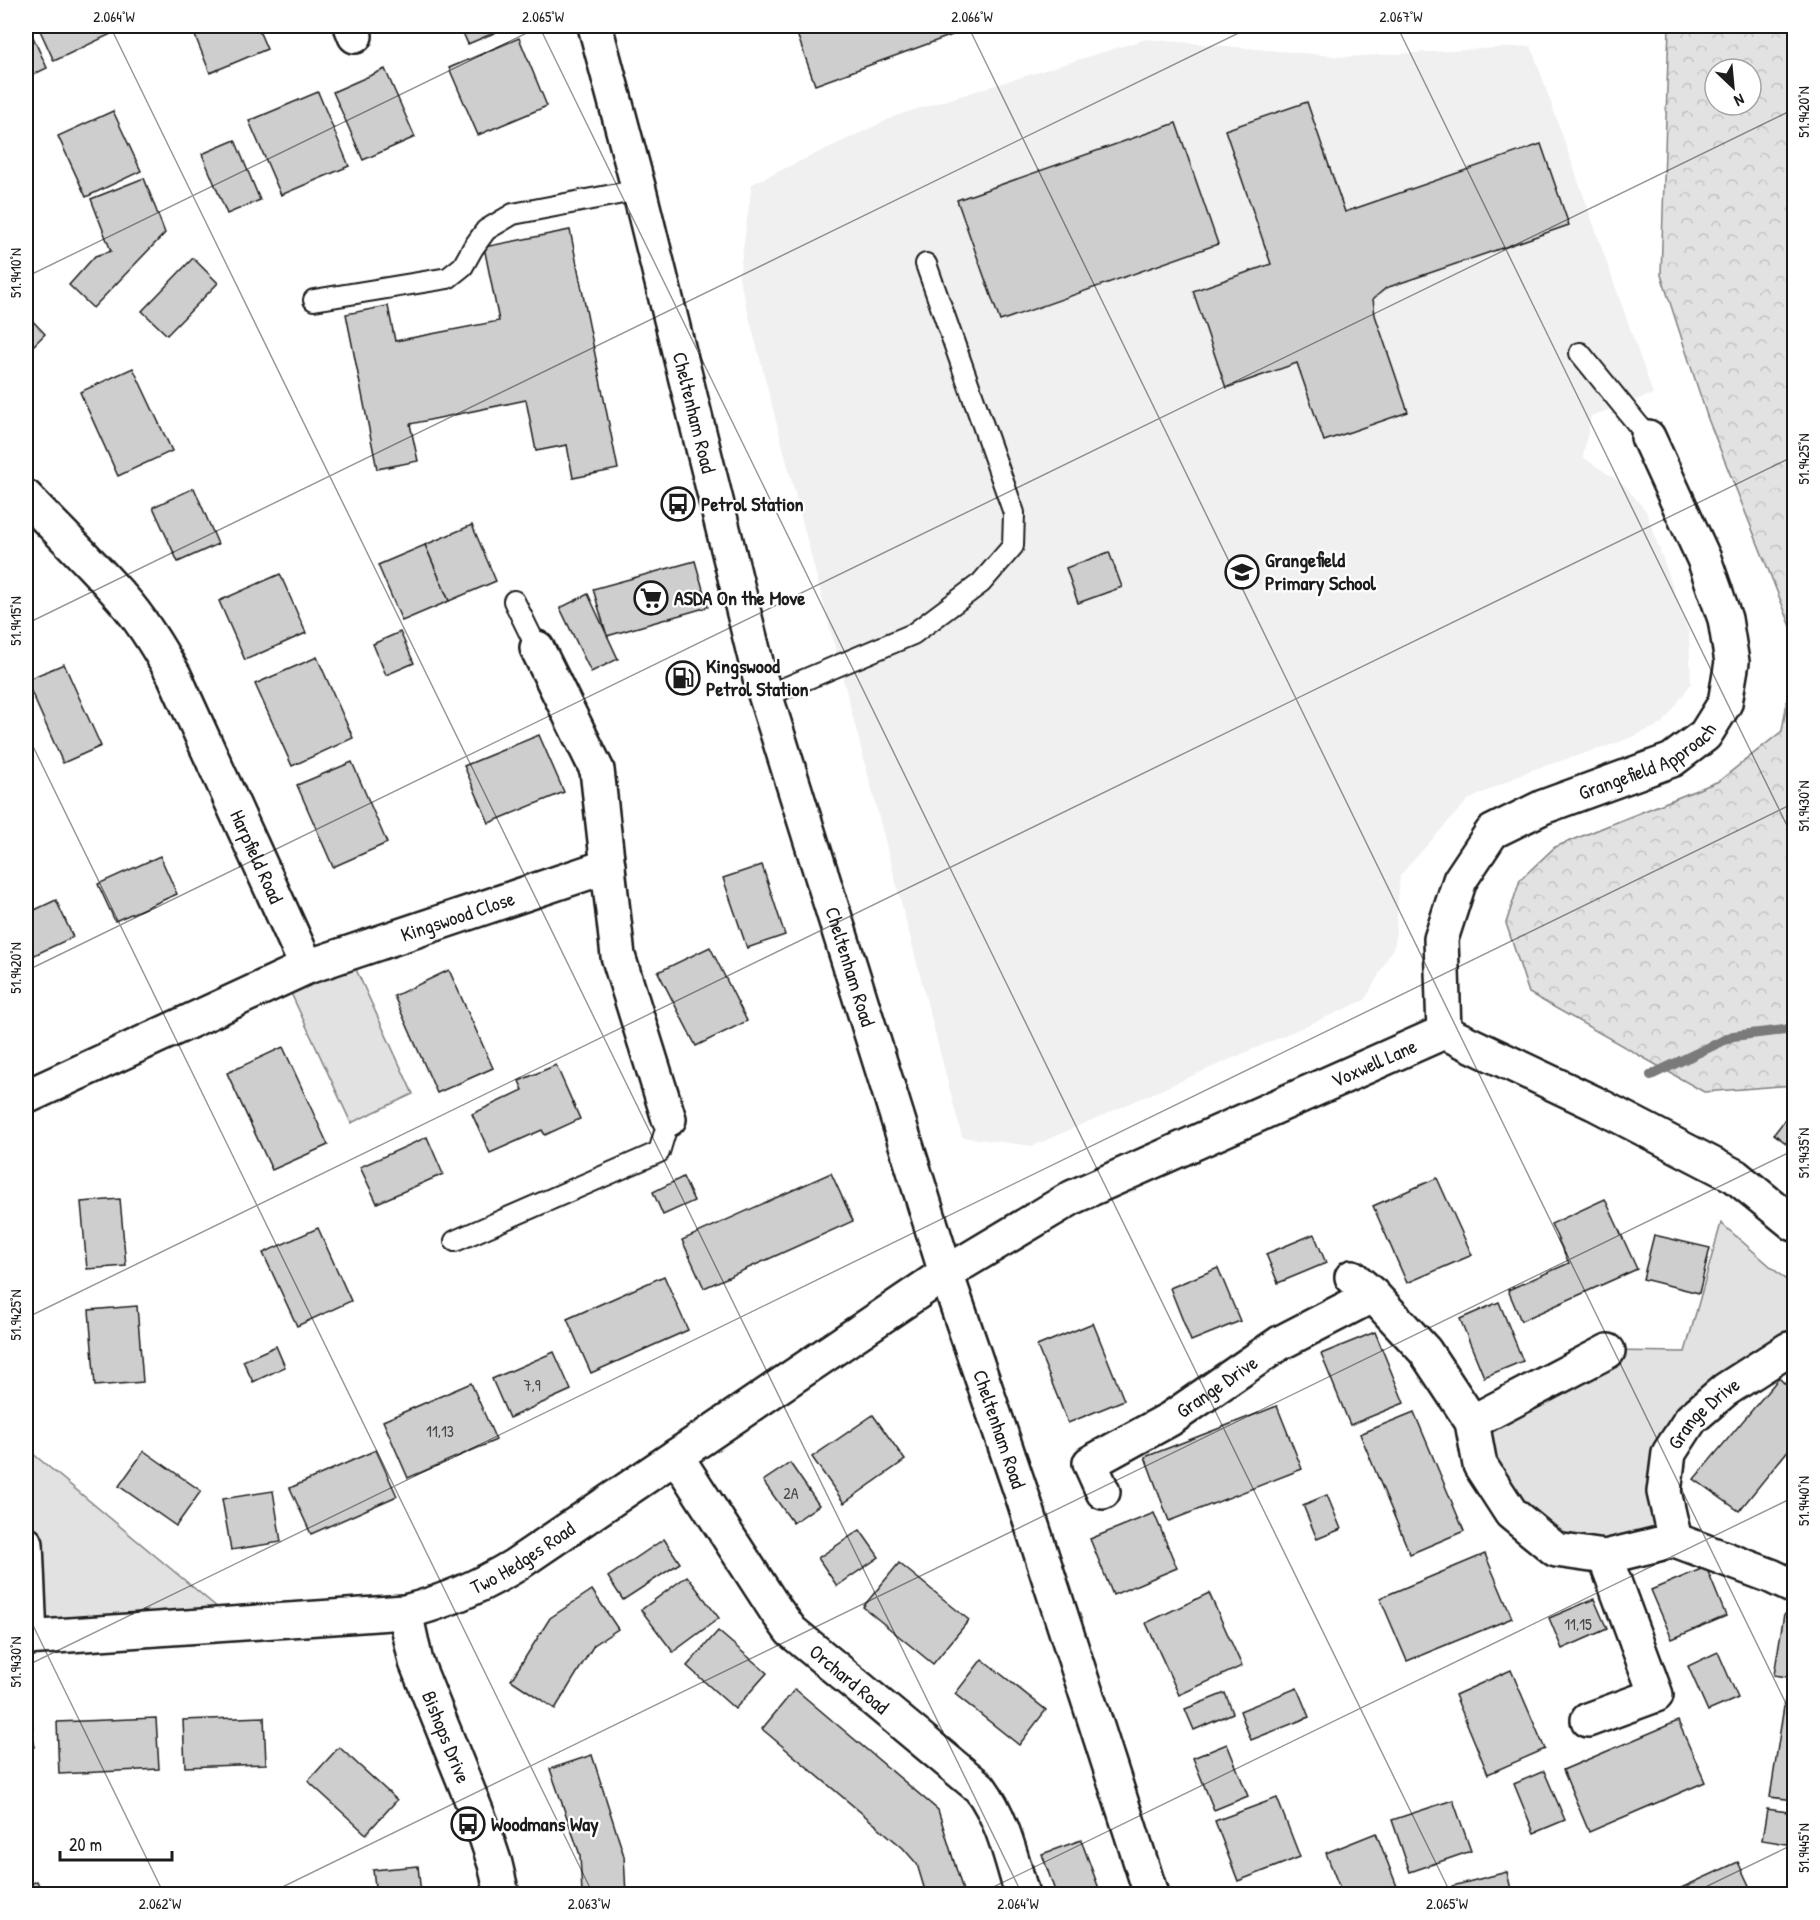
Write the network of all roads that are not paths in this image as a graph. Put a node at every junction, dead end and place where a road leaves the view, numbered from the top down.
1 (595, 26) edge
2 (639, 190) junction
3 (926, 264) dead end
4 (314, 300) dead end
5 (1580, 352) dead end
6 (1648, 437) joint
7 (26, 497) edge
8 (514, 601) dead end
9 (537, 648) joint
10 (766, 696) junction
11 (608, 866) junction
12 (307, 967) junction
13 (1444, 1032) junction
14 (26, 1097) edge
15 (669, 1119) joint
16 (1794, 1224) edge
17 (454, 1241) dead end
18 (945, 1273) junction
19 (1788, 1348) dead end
20 (1608, 1351) dead end
21 (1472, 1422) junction
22 (676, 1456) junction
23 (1103, 1492) dead end
24 (1675, 1540) junction
25 (26, 1545) edge
26 (1605, 1557) junction
27 (1794, 1587) edge
28 (405, 1612) junction
29 (28, 1638) edge
30 (1588, 1720) dead end
31 (501, 1894) edge
32 (1022, 1894) edge
33 (1151, 1894) edge

1 - 2 street, Cheltenham Road
2 - 4 lane
2 - 10 street, Cheltenham Road
3 - 10 lane
5 - 6 lane
6 - 13 street, Grangefield Approach
7 - 12 street, Harpfield Road
8 - 9 lane
9 - 11 street
10 - 18 street, Cheltenham Road
11 - 12 street, Kingswood Close
11 - 15 street
12 - 14 street
13 - 16 street
13 - 18 street, Voxwell Lane
15 - 17 lane
18 - 22 street, Two Hedges Road
18 - 33 street, Cheltenham Road
19 - 24 street, Grange Drive
20 - 21 street
21 - 23 street, Grange Drive
21 - 26 street, Grange Drive
22 - 28 street, Two Hedges Road
22 - 32 street, Orchard Road
24 - 26 street, Grange Drive
24 - 27 street
25 - 29 street
26 - 30 street
28 - 29 street, Two Hedges Road
28 - 31 street, Bishops Drive

